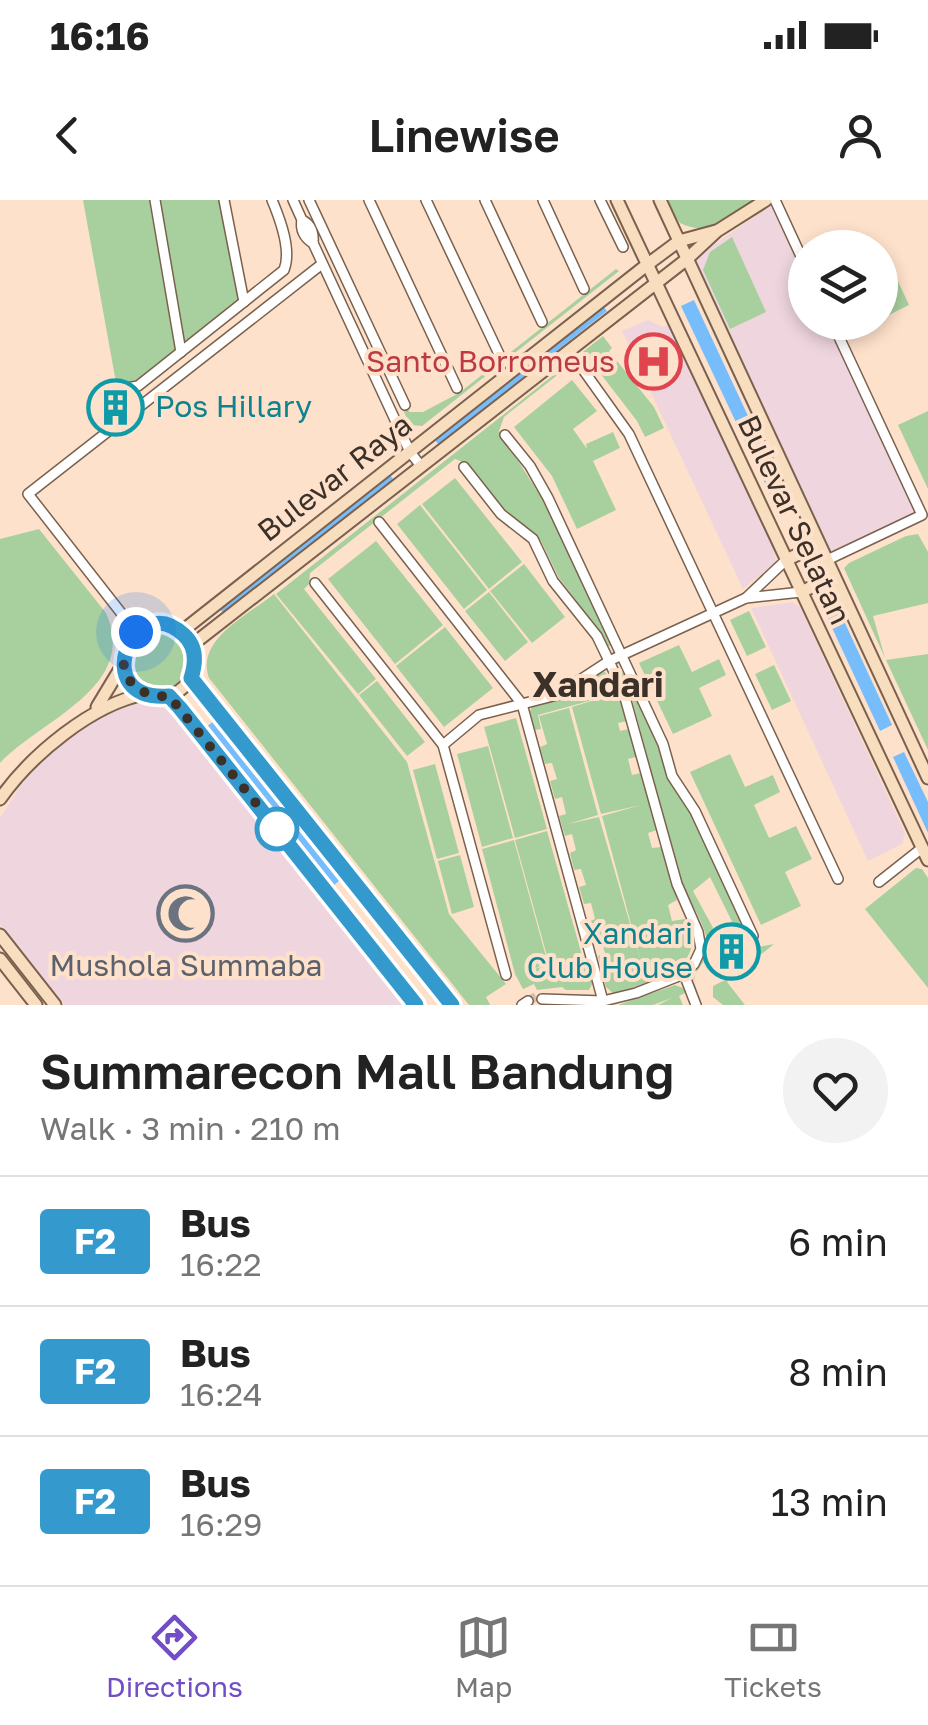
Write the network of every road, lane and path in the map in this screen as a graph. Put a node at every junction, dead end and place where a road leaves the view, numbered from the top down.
1 (154, 200) edge
2 (224, 200) edge
3 (272, 200) edge
4 (292, 200) edge
5 (309, 200) edge
6 (369, 200) edge
7 (426, 200) edge
8 (486, 200) edge
9 (543, 200) edge
10 (600, 200) edge
11 (617, 200) edge
12 (660, 200) edge
13 (766, 200) edge
14 (775, 200) edge
15 (789, 230) edge
16 (716, 231) junction
17 (679, 241) junction
18 (623, 247) dead end
19 (687, 259) junction
20 (322, 264) junction
21 (648, 264) junction
22 (656, 281) junction
23 (584, 289) dead end
24 (244, 302) junction
25 (542, 322) dead end
26 (840, 340) edge
27 (180, 352) junction
28 (499, 354) dead end
29 (584, 371) dead end
30 (456, 388) dead end
31 (109, 391) dead end
32 (405, 406) dead end
33 (506, 434) dead end
34 (410, 452) junction
35 (421, 466) junction
36 (464, 467) dead end
37 (379, 522) dead end
38 (818, 545) junction
39 (786, 560) junction
40 (826, 562) junction
41 (833, 577) junction
42 (315, 583) dead end
43 (801, 592) junction
44 (746, 598) junction
45 (714, 614) junction
46 (136, 632) junction
47 (181, 632) junction
48 (192, 645) junction
49 (622, 655) junction
50 (610, 661) junction
51 (124, 664) junction
52 (191, 678) junction
53 (145, 694) junction
54 (169, 696) junction
55 (522, 704) junction
56 (91, 714) junction
57 (443, 745) junction
58 (928, 778) edge
59 (0, 798) edge
60 (925, 854) edge
61 (838, 880) dead end
62 (879, 882) dead end
63 (364, 897) junction
64 (345, 913) junction
65 (0, 935) edge
66 (753, 936) dead end
67 (1, 961) edge
68 (506, 974) dead end
69 (684, 974) junction
70 (540, 997) dead end
71 (603, 1001) junction
72 (556, 1003) edge
73 (587, 1003) edge
74 (36, 1005) edge
75 (55, 1005) edge
76 (416, 1005) edge
77 (452, 1005) edge
78 (696, 1005) edge

1 - 27 street
2 - 24 street
3 - 24 street
4 - 20 street
5 - 32 street
6 - 30 street
7 - 28 street
8 - 25 street
9 - 23 street
10 - 18 street
11 - 21 street, Bulevar Selatan
12 - 17 street, Bulevar Selatan
13 - 16 street, Bulevar Raya
14 - 15 street
16 - 17 street, Bulevar Raya
16 - 19 street, Bulevar Raya
17 - 19 street, Bulevar Selatan
17 - 21 street, Bulevar Raya
19 - 22 street, Bulevar Raya
19 - 38 street, Bulevar Selatan
20 - 34 street
20 - 46 street
21 - 22 street, Bulevar Selatan
21 - 34 street, Bulevar Raya
22 - 35 street, Bulevar Raya
22 - 39 street, Bulevar Selatan
24 - 27 street
26 - 40 street
27 - 31 street
29 - 45 street
33 - 49 street
34 - 35 street
34 - 47 street, Bulevar Raya
35 - 48 street, Bulevar Raya
36 - 50 street
37 - 55 street
38 - 39 street
38 - 40 street, Bulevar Selatan
39 - 43 street, Bulevar Selatan
39 - 44 street
40 - 41 street, Bulevar Selatan
41 - 43 street
41 - 58 street, Bulevar Selatan
42 - 57 street
43 - 44 street
43 - 60 street, Bulevar Selatan
44 - 45 street
45 - 49 street
45 - 61 street
46 - 47 street
46 - 51 street
47 - 48 street
48 - 52 street
49 - 50 street
49 - 66 street
50 - 55 street
50 - 69 street
51 - 53 street
51 - 56 street
52 - 54 street
52 - 63 street
53 - 54 street
53 - 56 street
54 - 64 street
55 - 57 street
55 - 71 street
56 - 59 street
57 - 68 street
60 - 62 street
63 - 64 street
63 - 77 street
64 - 76 street
65 - 75 street
67 - 74 street
69 - 71 street
69 - 78 street
70 - 72 street
71 - 73 street
72 - 73 street

